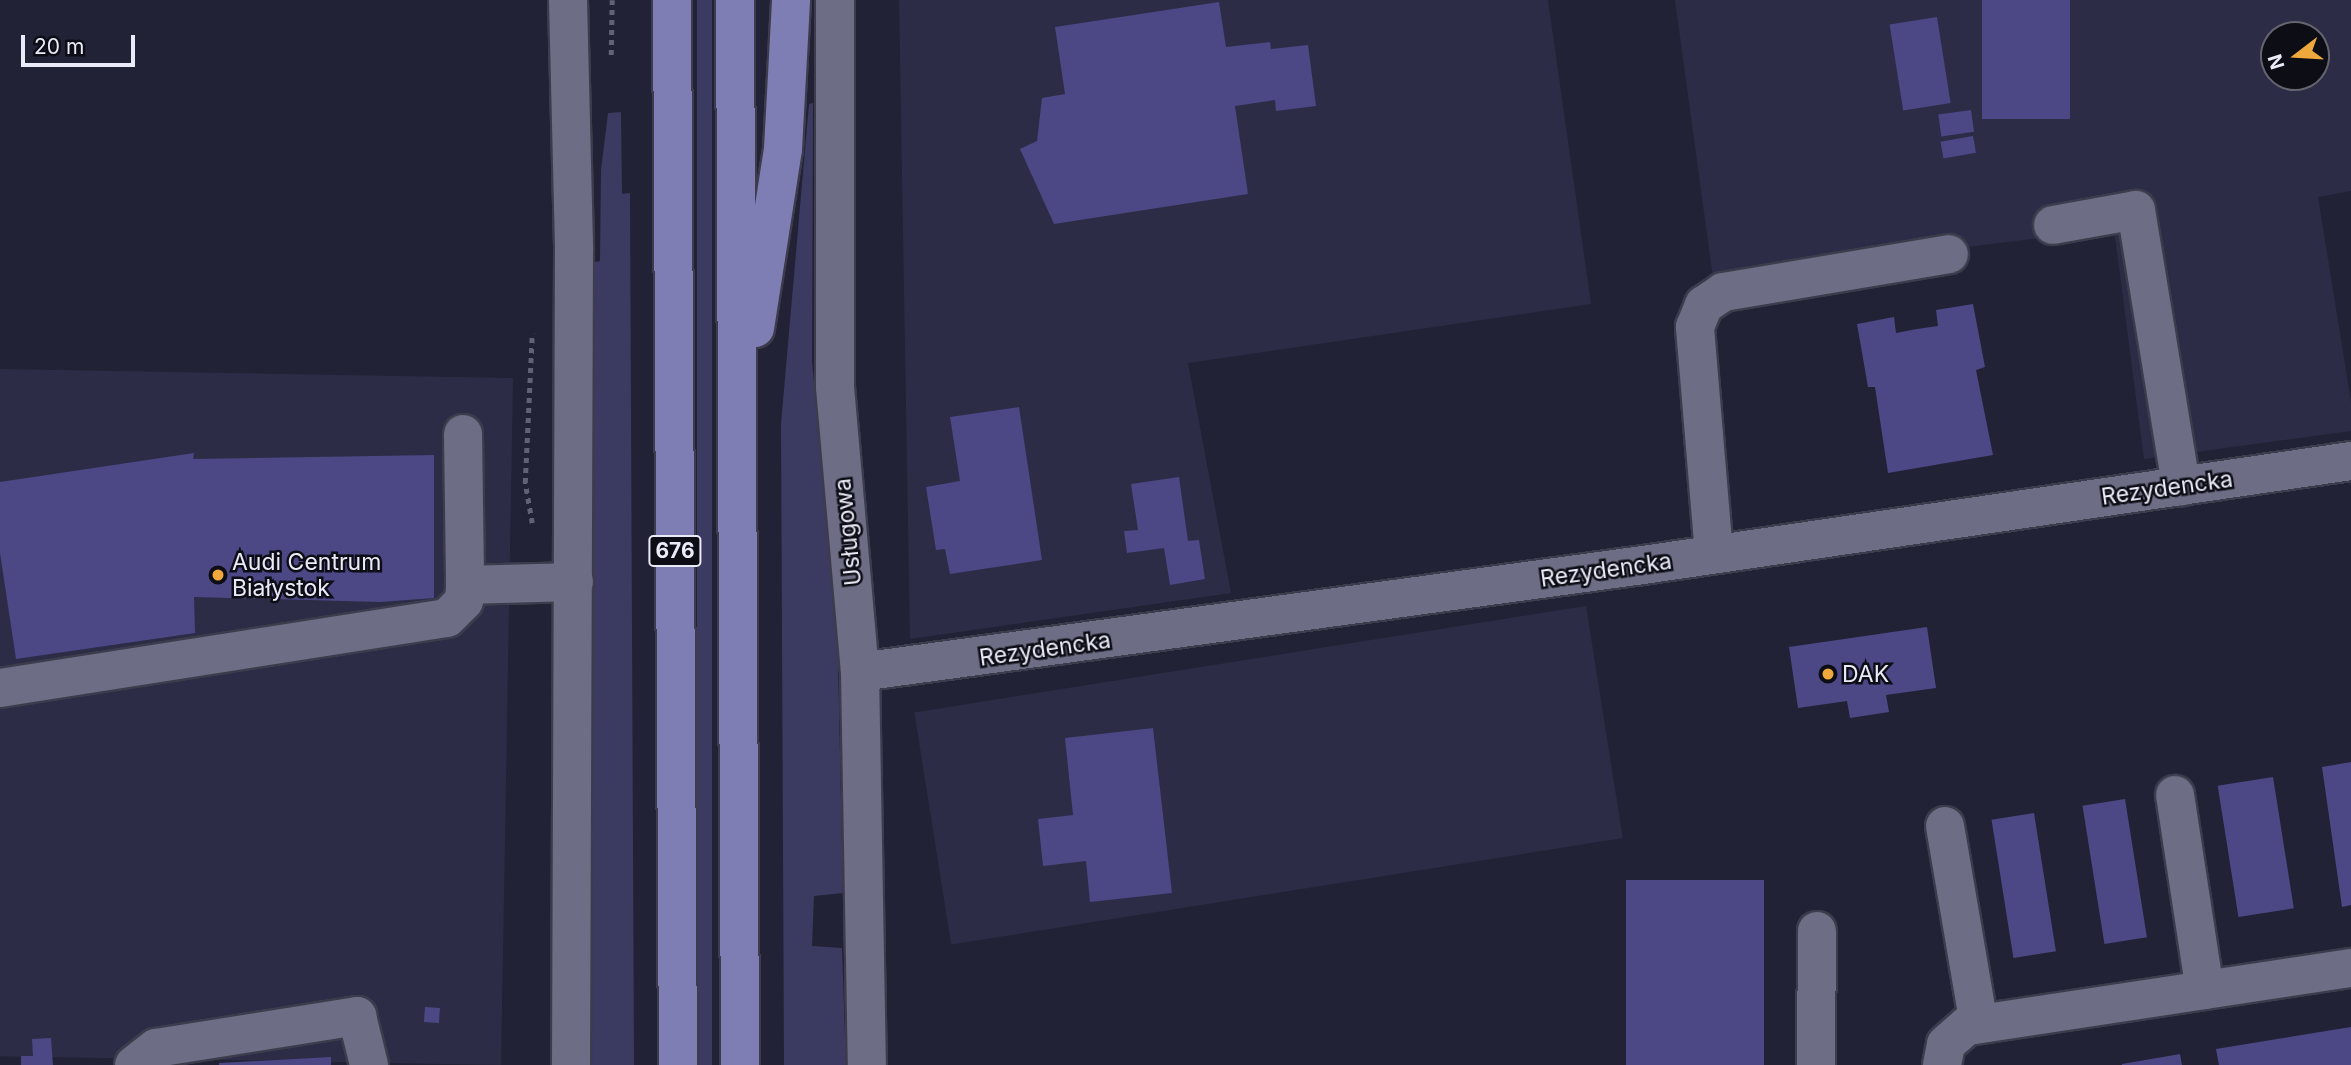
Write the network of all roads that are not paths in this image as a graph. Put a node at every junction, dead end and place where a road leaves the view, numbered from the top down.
1 (568, 0) edge
2 (665, 0) edge
3 (672, 0) edge
4 (735, 0) edge
5 (790, 0) edge
6 (835, 0) edge
7 (672, 38) junction
8 (2053, 225) dead end
9 (1950, 254) dead end
10 (463, 434) dead end
11 (737, 445) junction
12 (2351, 461) edge
13 (2181, 486) junction
14 (1714, 554) junction
15 (574, 582) junction
16 (465, 585) junction
17 (860, 672) junction
18 (0, 688) edge
19 (2175, 795) dead end
20 (1945, 826) dead end
21 (1816, 931) dead end
22 (2351, 968) edge
23 (2205, 990) junction
24 (1979, 1024) junction
25 (134, 1065) edge
26 (369, 1065) edge
27 (571, 1065) edge
28 (678, 1065) edge
29 (740, 1065) edge
30 (867, 1065) edge
31 (1816, 1065) edge
32 (1942, 1065) edge

1 - 15 street
2 - 7 main road
3 - 7 main road, 676
4 - 11 main road
5 - 11 main road
6 - 17 street, Usługowa
7 - 28 main road, 676
8 - 13 street
9 - 14 street
10 - 16 street
11 - 29 main road
12 - 13 street, Rezydencka
13 - 14 street, Rezydencka
14 - 17 street, Rezydencka
15 - 16 street
15 - 27 street
16 - 18 street
17 - 30 street, Usługowa
19 - 23 street
20 - 24 street
21 - 31 street
22 - 23 street
23 - 24 street
24 - 32 street
25 - 26 street

